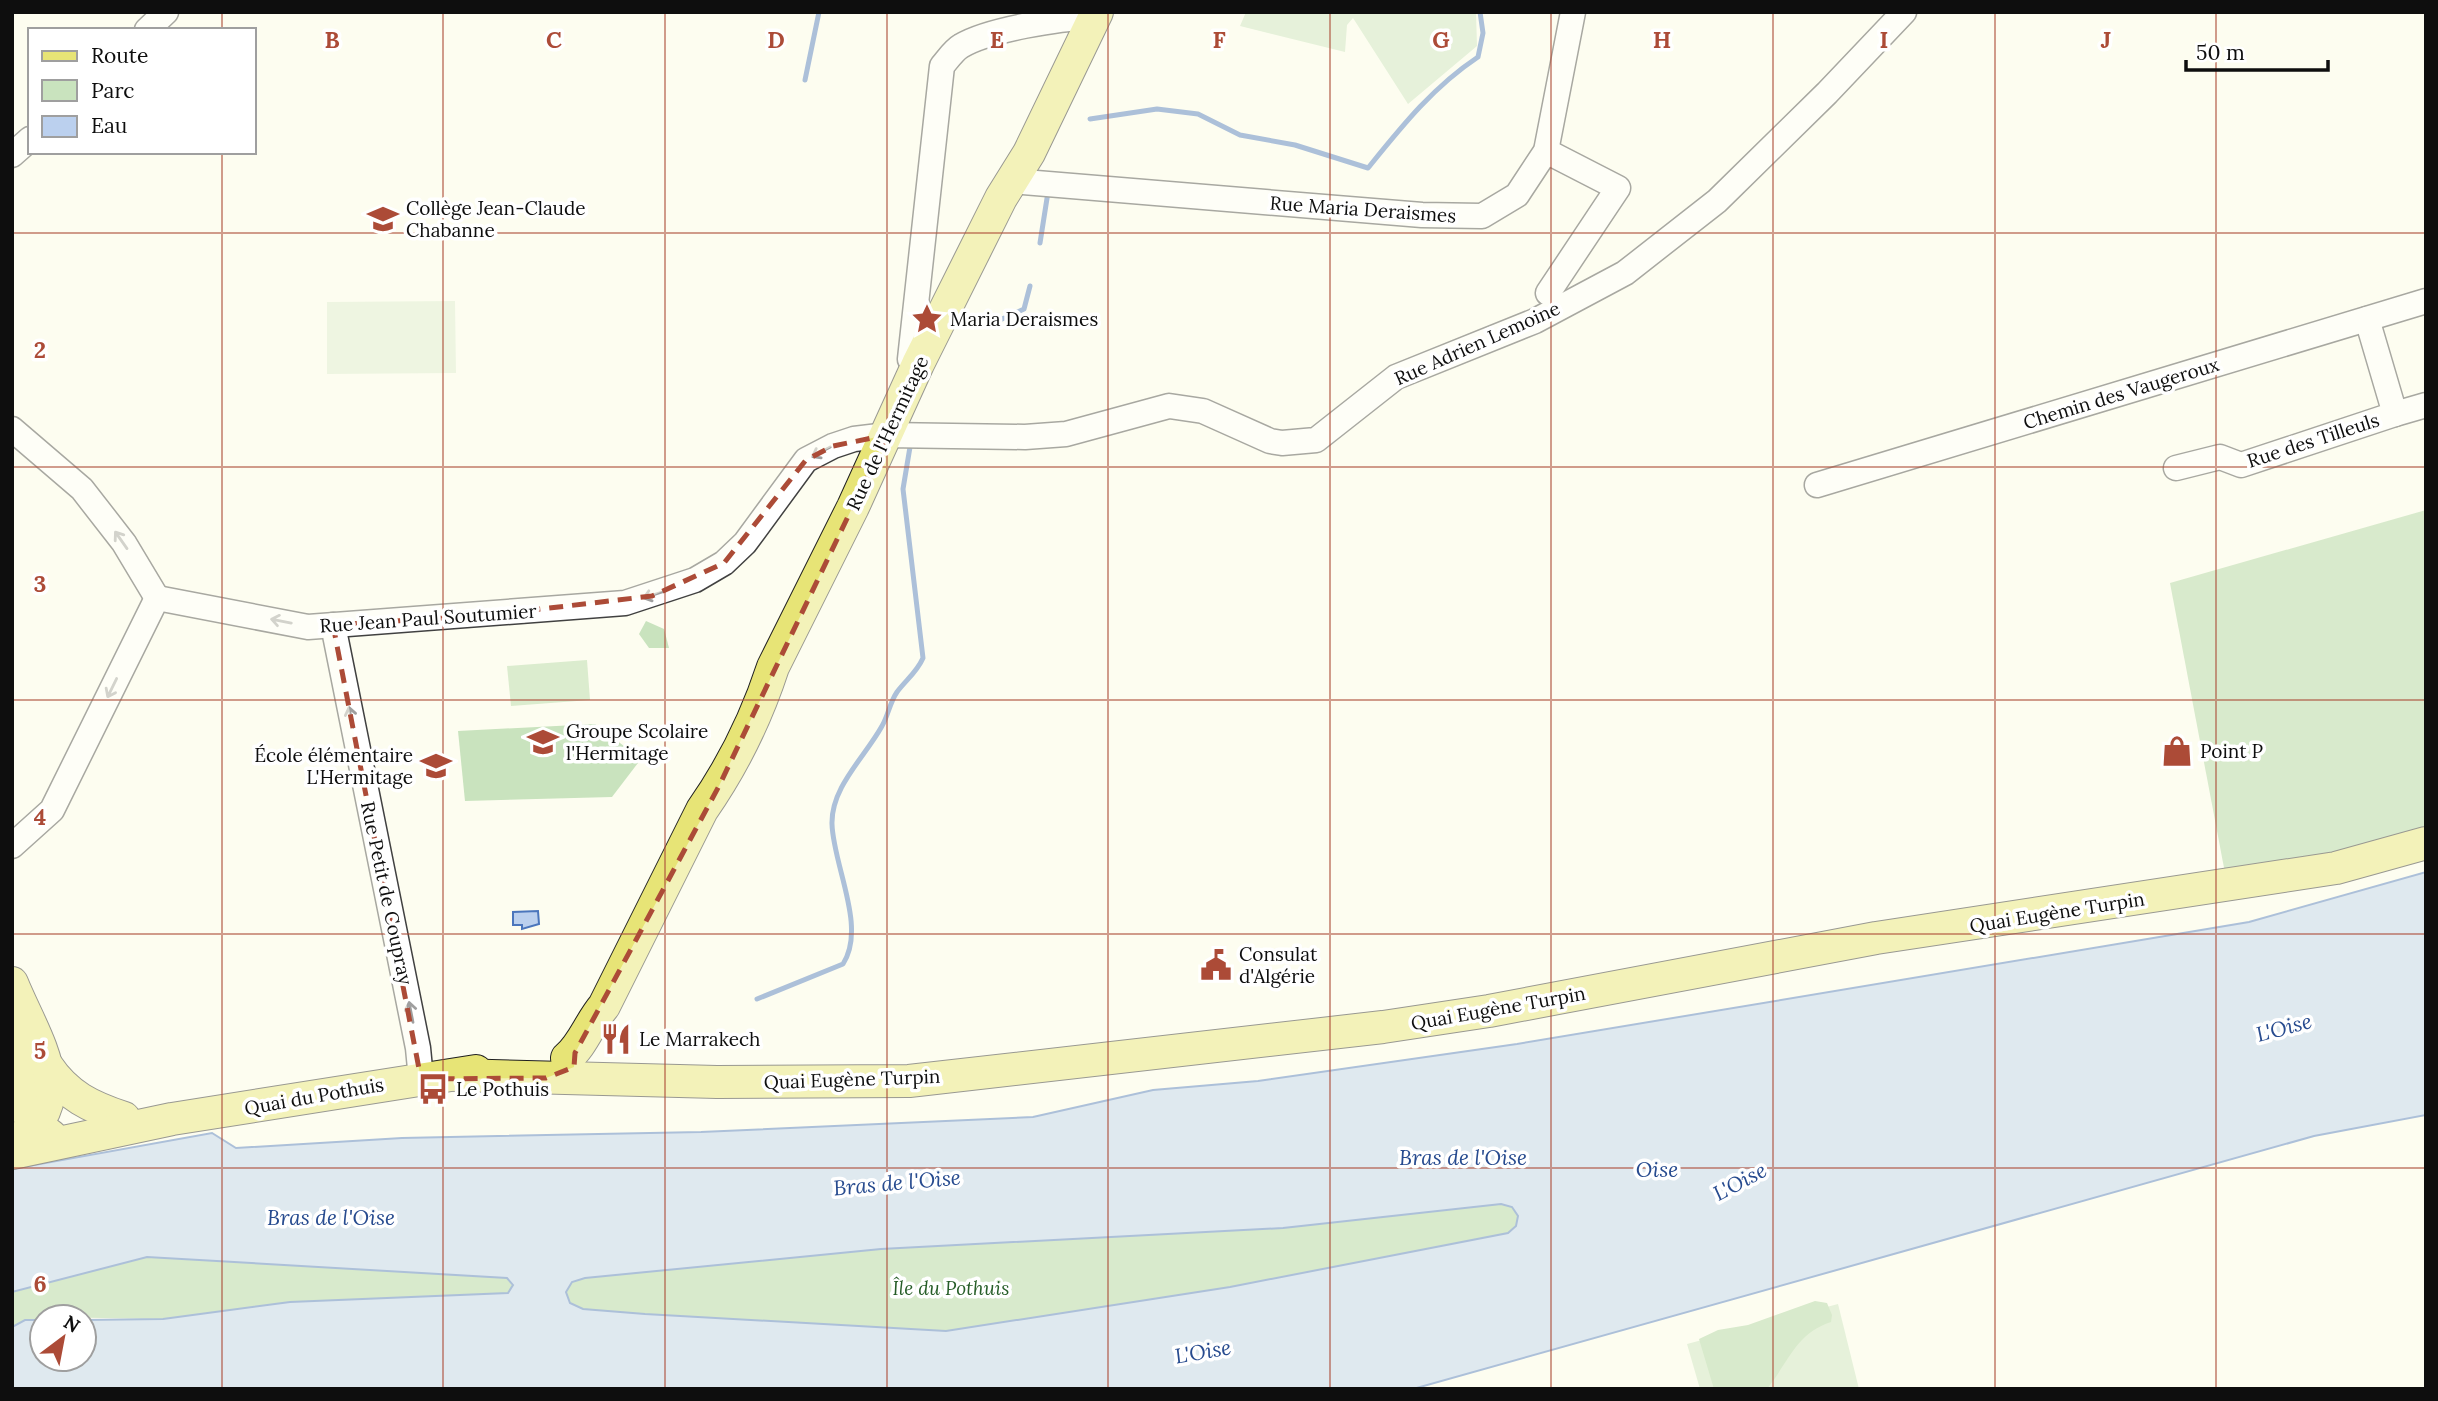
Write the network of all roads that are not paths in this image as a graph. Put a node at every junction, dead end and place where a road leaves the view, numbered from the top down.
1 (166, 12) edge
2 (1573, 12) edge
3 (1904, 12) edge
4 (1096, 15) edge
5 (149, 28) edge
6 (28, 141) edge
7 (1546, 152) junction
8 (12, 155) edge
9 (1011, 181) junction
10 (1548, 293) dead end
11 (2426, 302) edge
12 (2367, 318) junction
13 (918, 364) junction
14 (2426, 405) edge
15 (2395, 414) junction
16 (13, 430) edge
17 (887, 435) junction
18 (2176, 468) dead end
19 (1817, 485) dead end
20 (157, 598) junction
21 (333, 625) junction
22 (2426, 843) edge
23 (12, 846) edge
24 (12, 984) edge
25 (576, 1067) junction
26 (26, 1075) edge
27 (421, 1079) junction
28 (124, 1118) junction
29 (172, 1119) junction
30 (25, 1126) edge
31 (12, 1143) edge
32 (65, 1143) junction
33 (12, 1153) edge

1 - 5 street
2 - 7 street, Rue Maria Deraismes
3 - 17 street, Rue Adrien Lemoine
4 - 9 main road, Rue de l'Hermitage
4 - 13 street
6 - 8 street
7 - 9 street, Rue Maria Deraismes
7 - 10 street
9 - 13 main road, Rue de l'Hermitage
11 - 12 street, Chemin des Vaugeroux
12 - 15 street, Rue des Tilleuls
12 - 19 street, Chemin des Vaugeroux
13 - 17 main road, Rue de l'Hermitage
14 - 15 street
15 - 18 street, Rue des Tilleuls
20 -> 16 street
17 -> 21 street, Rue Jean Paul Soutumier
17 - 25 main road, Rue de l'Hermitage
21 -> 20 street, Rue Jean Paul Soutumier
20 -> 23 street
27 -> 21 street, Rue Petit de Coupray
22 - 25 main road, Quai Eugène Turpin
24 - 26 main road
25 - 27 main road, Quai du Pothuis
26 - 28 main road, Quai du Pothuis
26 - 30 main road
27 - 29 main road, Quai du Pothuis
28 - 29 main road, Quai du Pothuis
28 - 30 main road, Quai du Pothuis
29 - 32 main road, Quai du Pothuis
30 - 31 main road
30 - 32 main road
32 - 33 main road, Quai du Pothuis

